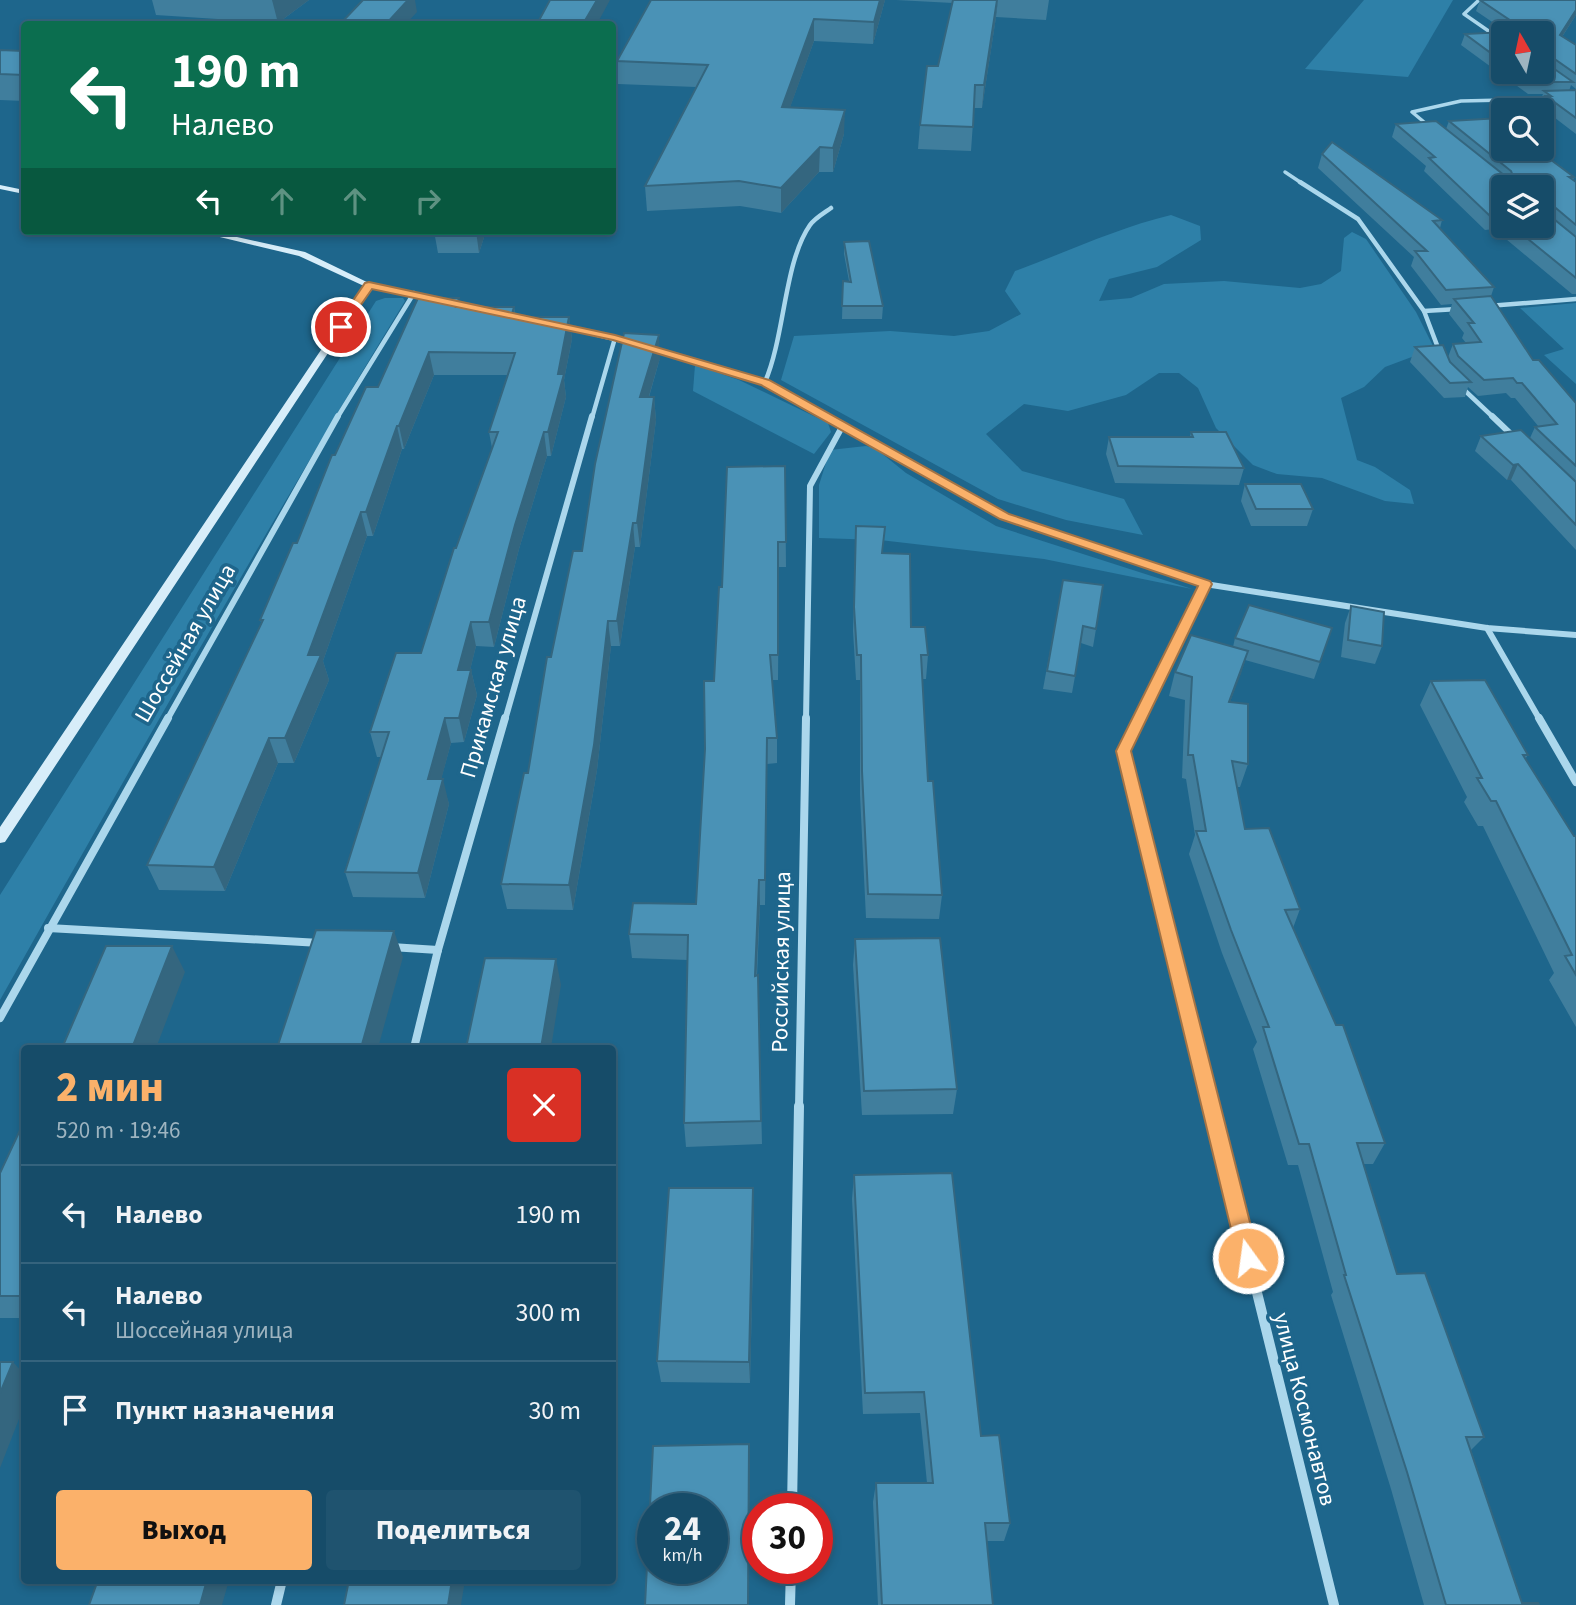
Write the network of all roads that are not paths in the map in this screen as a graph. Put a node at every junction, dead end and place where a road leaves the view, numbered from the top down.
1 (1479, 0) edge
2 (1491, 33) edge
3 (1491, 101) edge
4 (1433, 129) edge
5 (1285, 172) dead end
6 (0, 187) edge
7 (21, 191) edge
8 (831, 208) dead end
9 (217, 235) edge
10 (369, 285) junction
11 (414, 293) junction
12 (1576, 299) edge
13 (1479, 307) edge
14 (1466, 308) edge
15 (491, 310) edge
16 (1424, 311) junction
17 (555, 324) edge
18 (615, 338) junction
19 (1443, 362) edge
20 (765, 382) junction
21 (1458, 384) edge
22 (843, 425) junction
23 (1517, 440) edge
24 (1205, 584) junction
25 (1487, 628) junction
26 (1576, 635) edge
27 (1576, 782) edge
28 (0, 838) edge
29 (48, 928) junction
30 (327, 944) edge
31 (383, 947) edge
32 (438, 950) junction
33 (0, 1018) edge
34 (415, 1045) edge
35 (792, 1493) edge
36 (281, 1584) edge
37 (791, 1584) edge
38 (276, 1605) edge
39 (790, 1605) edge
40 (1334, 1605) edge

1 - 2 street
3 - 4 street
5 - 16 street
6 - 7 street
8 - 20 street
9 - 10 street
10 - 11 street
10 - 28 street, Шоссейная улица
11 - 15 street
11 - 29 street, Шоссейная улица
12 - 13 street
14 - 16 street
16 - 19 street
17 - 18 street
18 - 20 street
18 - 32 street, Прикамская улица
20 - 22 street
21 - 23 street
22 - 24 street
22 - 35 street, Российская улица
24 - 25 street
24 - 40 street, улица Космонавтов
25 - 26 street
25 - 27 street
29 - 30 street
29 - 33 street, Шоссейная улица
31 - 32 street
32 - 34 street, Прикамская улица
36 - 38 street
37 - 39 street

